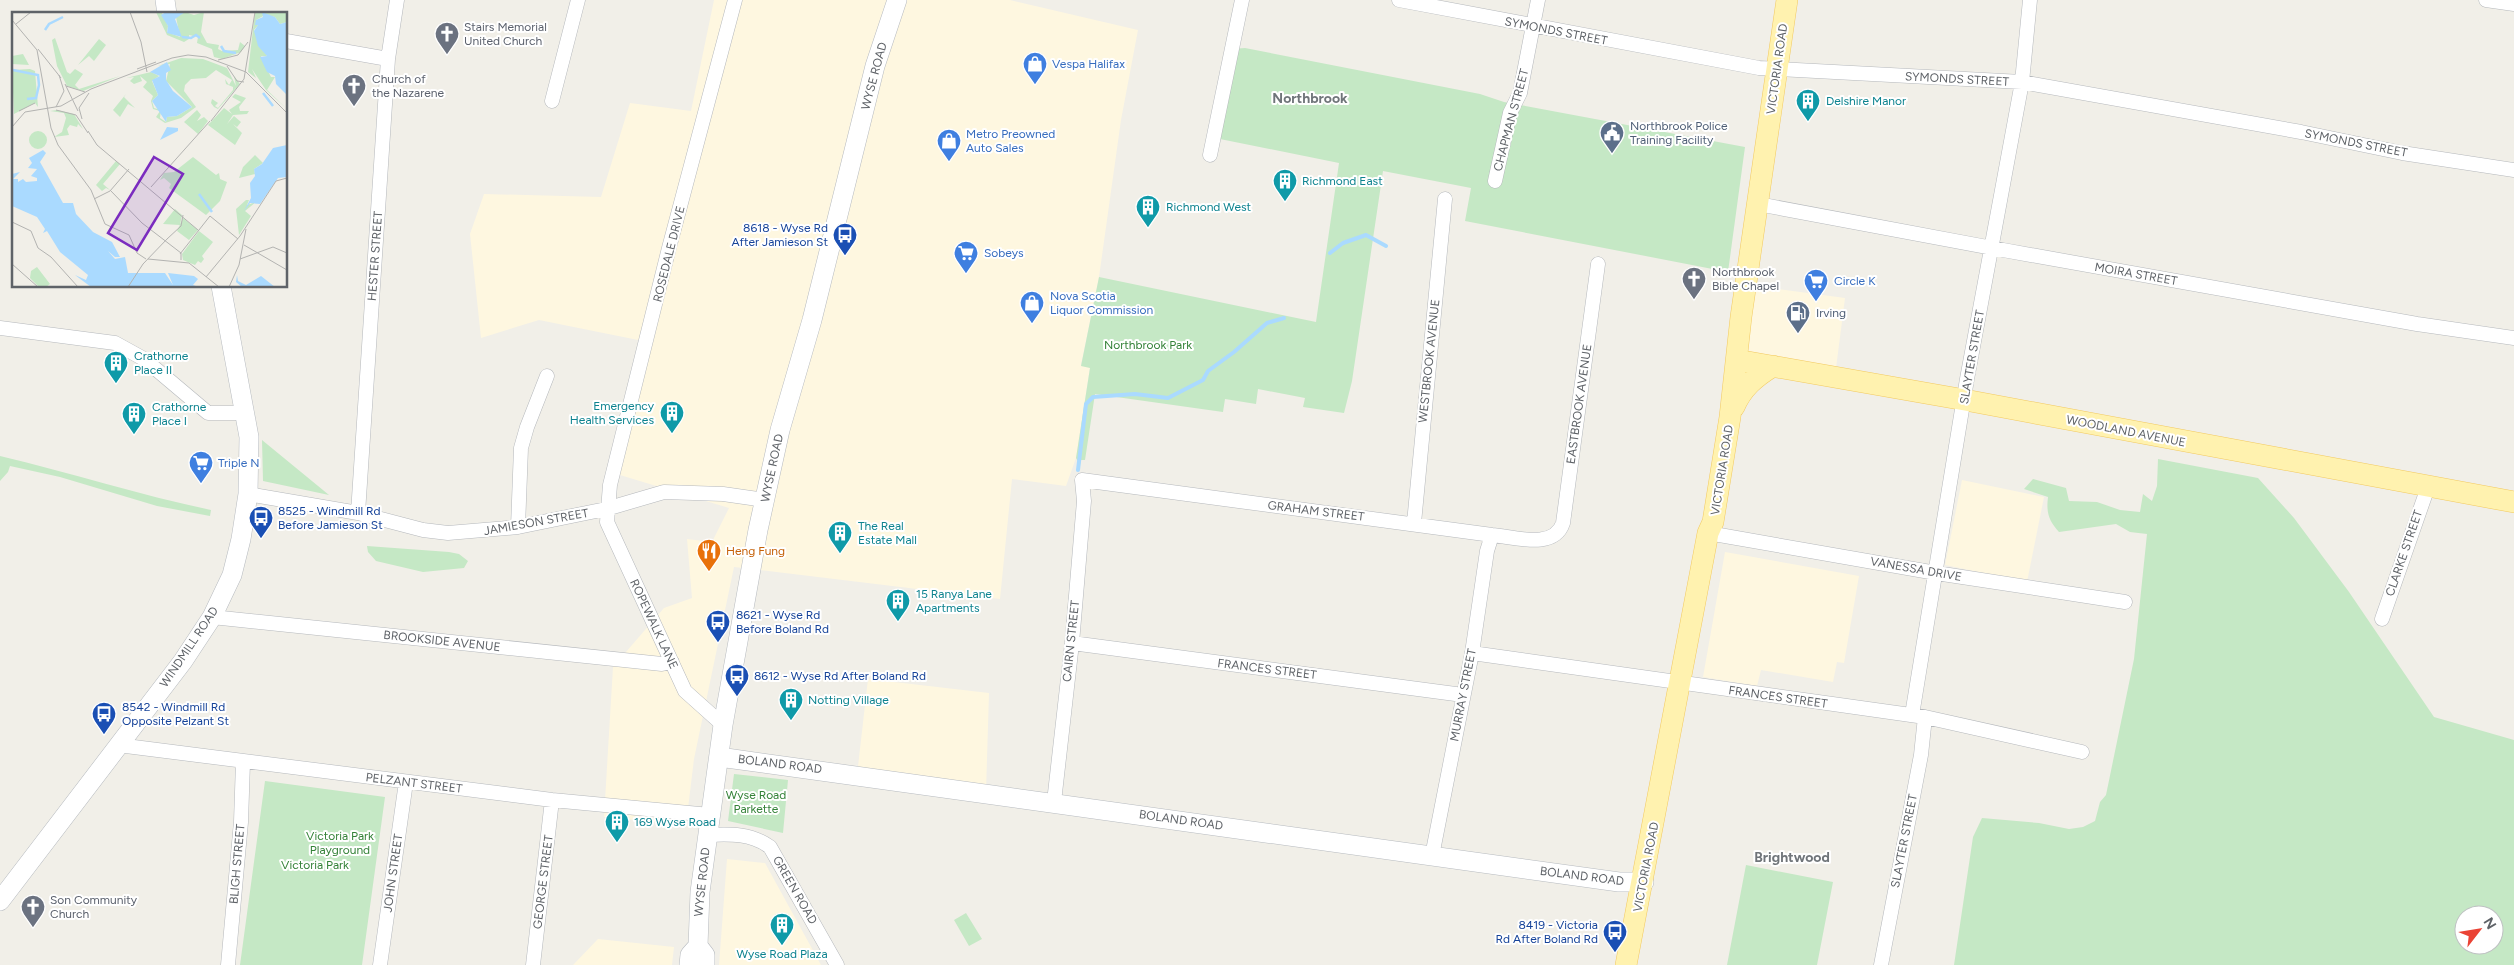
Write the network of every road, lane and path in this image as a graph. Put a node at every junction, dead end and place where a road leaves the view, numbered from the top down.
1 (397, 0) edge
2 (578, 0) edge
3 (735, 0) edge
4 (897, 0) edge
5 (1242, 0) edge
6 (1399, 0) edge
7 (1538, 0) edge
8 (1788, 0) edge
9 (2030, 0) edge
10 (2486, 0) edge
11 (2514, 4) edge
12 (1533, 26) junction
13 (288, 41) edge
14 (388, 59) junction
15 (1777, 69) junction
16 (2022, 82) junction
17 (552, 101) dead end
18 (1210, 156) dead end
19 (2514, 170) edge
20 (1495, 181) dead end
21 (1445, 199) dead end
22 (1758, 204) junction
23 (1992, 248) junction
24 (1598, 264) dead end
25 (221, 288) edge
26 (0, 328) edge
27 (2514, 338) edge
28 (1737, 360) junction
29 (1772, 366) junction
30 (546, 376) dead end
31 (1965, 400) junction
32 (246, 413) junction
33 (1730, 417) junction
34 (1082, 480) joint
35 (2428, 487) junction
36 (248, 494) junction
37 (765, 500) junction
38 (2514, 502) edge
39 (606, 509) junction
40 (358, 513) junction
41 (1414, 523) junction
42 (518, 527) junction
43 (1708, 533) junction
44 (1492, 535) junction
45 (1550, 539) joint
46 (1936, 573) junction
47 (2125, 602) dead end
48 (212, 617) junction
49 (2382, 620) dead end
50 (1072, 643) junction
51 (1472, 653) junction
52 (672, 662) junction
53 (1680, 683) junction
54 (1463, 695) junction
55 (1919, 716) junction
56 (723, 725) junction
57 (118, 745) junction
58 (2082, 752) dead end
59 (718, 757) junction
60 (243, 762) junction
61 (406, 782) junction
62 (552, 800) junction
63 (1054, 802) junction
64 (710, 815) junction
65 (707, 835) junction
66 (1432, 856) junction
67 (1644, 882) junction
68 (0, 901) edge
69 (698, 946) junction
70 (228, 965) edge
71 (380, 965) edge
72 (533, 965) edge
73 (689, 965) edge
74 (705, 965) edge
75 (836, 965) edge
76 (1626, 965) edge
77 (1881, 965) edge

1 - 14 street, HESTER STREET
2 - 17 street
3 - 39 street, ROSEDALE DRIVE
4 - 37 main road, WYSE ROAD
5 - 18 street
6 - 12 street, SYMONDS STREET
7 - 12 street, CHAPMAN STREET
8 - 15 main road, VICTORIA ROAD
9 - 16 street, SLAYTER STREET
10 - 11 street
12 - 15 street, SYMONDS STREET
12 - 20 street, CHAPMAN STREET
13 - 14 street
14 - 40 street, HESTER STREET
15 - 16 street, SYMONDS STREET
15 - 22 main road, VICTORIA ROAD
16 - 19 street, SYMONDS STREET
16 - 23 street, SLAYTER STREET
21 - 41 street, WESTBROOK AVENUE
22 - 23 street, MOIRA STREET
22 - 28 main road, VICTORIA ROAD
23 - 27 street, MOIRA STREET
23 - 31 street, SLAYTER STREET
24 - 45 street, EASTBROOK AVENUE
25 - 32 main road, WINDMILL ROAD
26 - 32 street
28 - 29 main road, WOODLAND AVENUE
28 - 33 main road, VICTORIA ROAD
29 - 31 main road, WOODLAND AVENUE
29 - 33 main road
30 - 42 street
31 - 35 main road, WOODLAND AVENUE
31 - 46 street, SLAYTER STREET
32 - 36 main road, WINDMILL ROAD
33 - 43 main road, VICTORIA ROAD
34 - 41 street, GRAHAM STREET
34 - 50 street, CAIRN STREET
35 - 38 main road, WOODLAND AVENUE
35 - 49 street, CLARKE STREET
36 - 40 street, JAMIESON STREET
36 - 48 main road, WINDMILL ROAD
37 - 39 street, JAMIESON STREET
37 - 56 main road, WYSE ROAD
39 - 42 street, JAMIESON STREET
39 - 52 street, ROPEWALK LANE
40 - 42 street, JAMIESON STREET
41 - 44 street, GRAHAM STREET
43 - 46 street, VANESSA DRIVE
43 - 53 main road, VICTORIA ROAD
44 - 45 street, GRAHAM STREET
44 - 51 street, MURRAY STREET
46 - 47 street, VANESSA DRIVE
46 - 55 street, SLAYTER STREET
48 - 52 street, BROOKSIDE AVENUE
48 - 57 main road, WINDMILL ROAD
50 - 54 street, FRANCES STREET
50 - 63 street, CAIRN STREET
51 - 53 street, FRANCES STREET
51 - 54 street, MURRAY STREET
52 - 56 street, ROPEWALK LANE
53 - 55 street, FRANCES STREET
53 - 67 main road, VICTORIA ROAD
54 - 66 street, MURRAY STREET
55 - 58 street, FRANCES STREET
55 - 77 street, SLAYTER STREET
56 - 59 main road, WYSE ROAD
57 - 60 street, PELZANT STREET
57 - 68 main road, WINDMILL ROAD
59 - 63 main road, BOLAND ROAD
59 - 64 main road, WYSE ROAD
60 - 61 street, PELZANT STREET
60 - 70 street, BLIGH STREET
61 - 62 street, PELZANT STREET
61 - 71 street, JOHN STREET
62 - 64 street, PELZANT STREET
62 - 72 street, GEORGE STREET
63 - 66 main road, BOLAND ROAD
64 - 65 main road, WYSE ROAD
65 - 69 main road, WYSE ROAD
65 - 75 street, GREEN ROAD
66 - 67 main road, BOLAND ROAD
67 - 76 main road, VICTORIA ROAD
69 - 73 main road, WYSE ROAD
69 - 74 main road, WYSE ROAD

